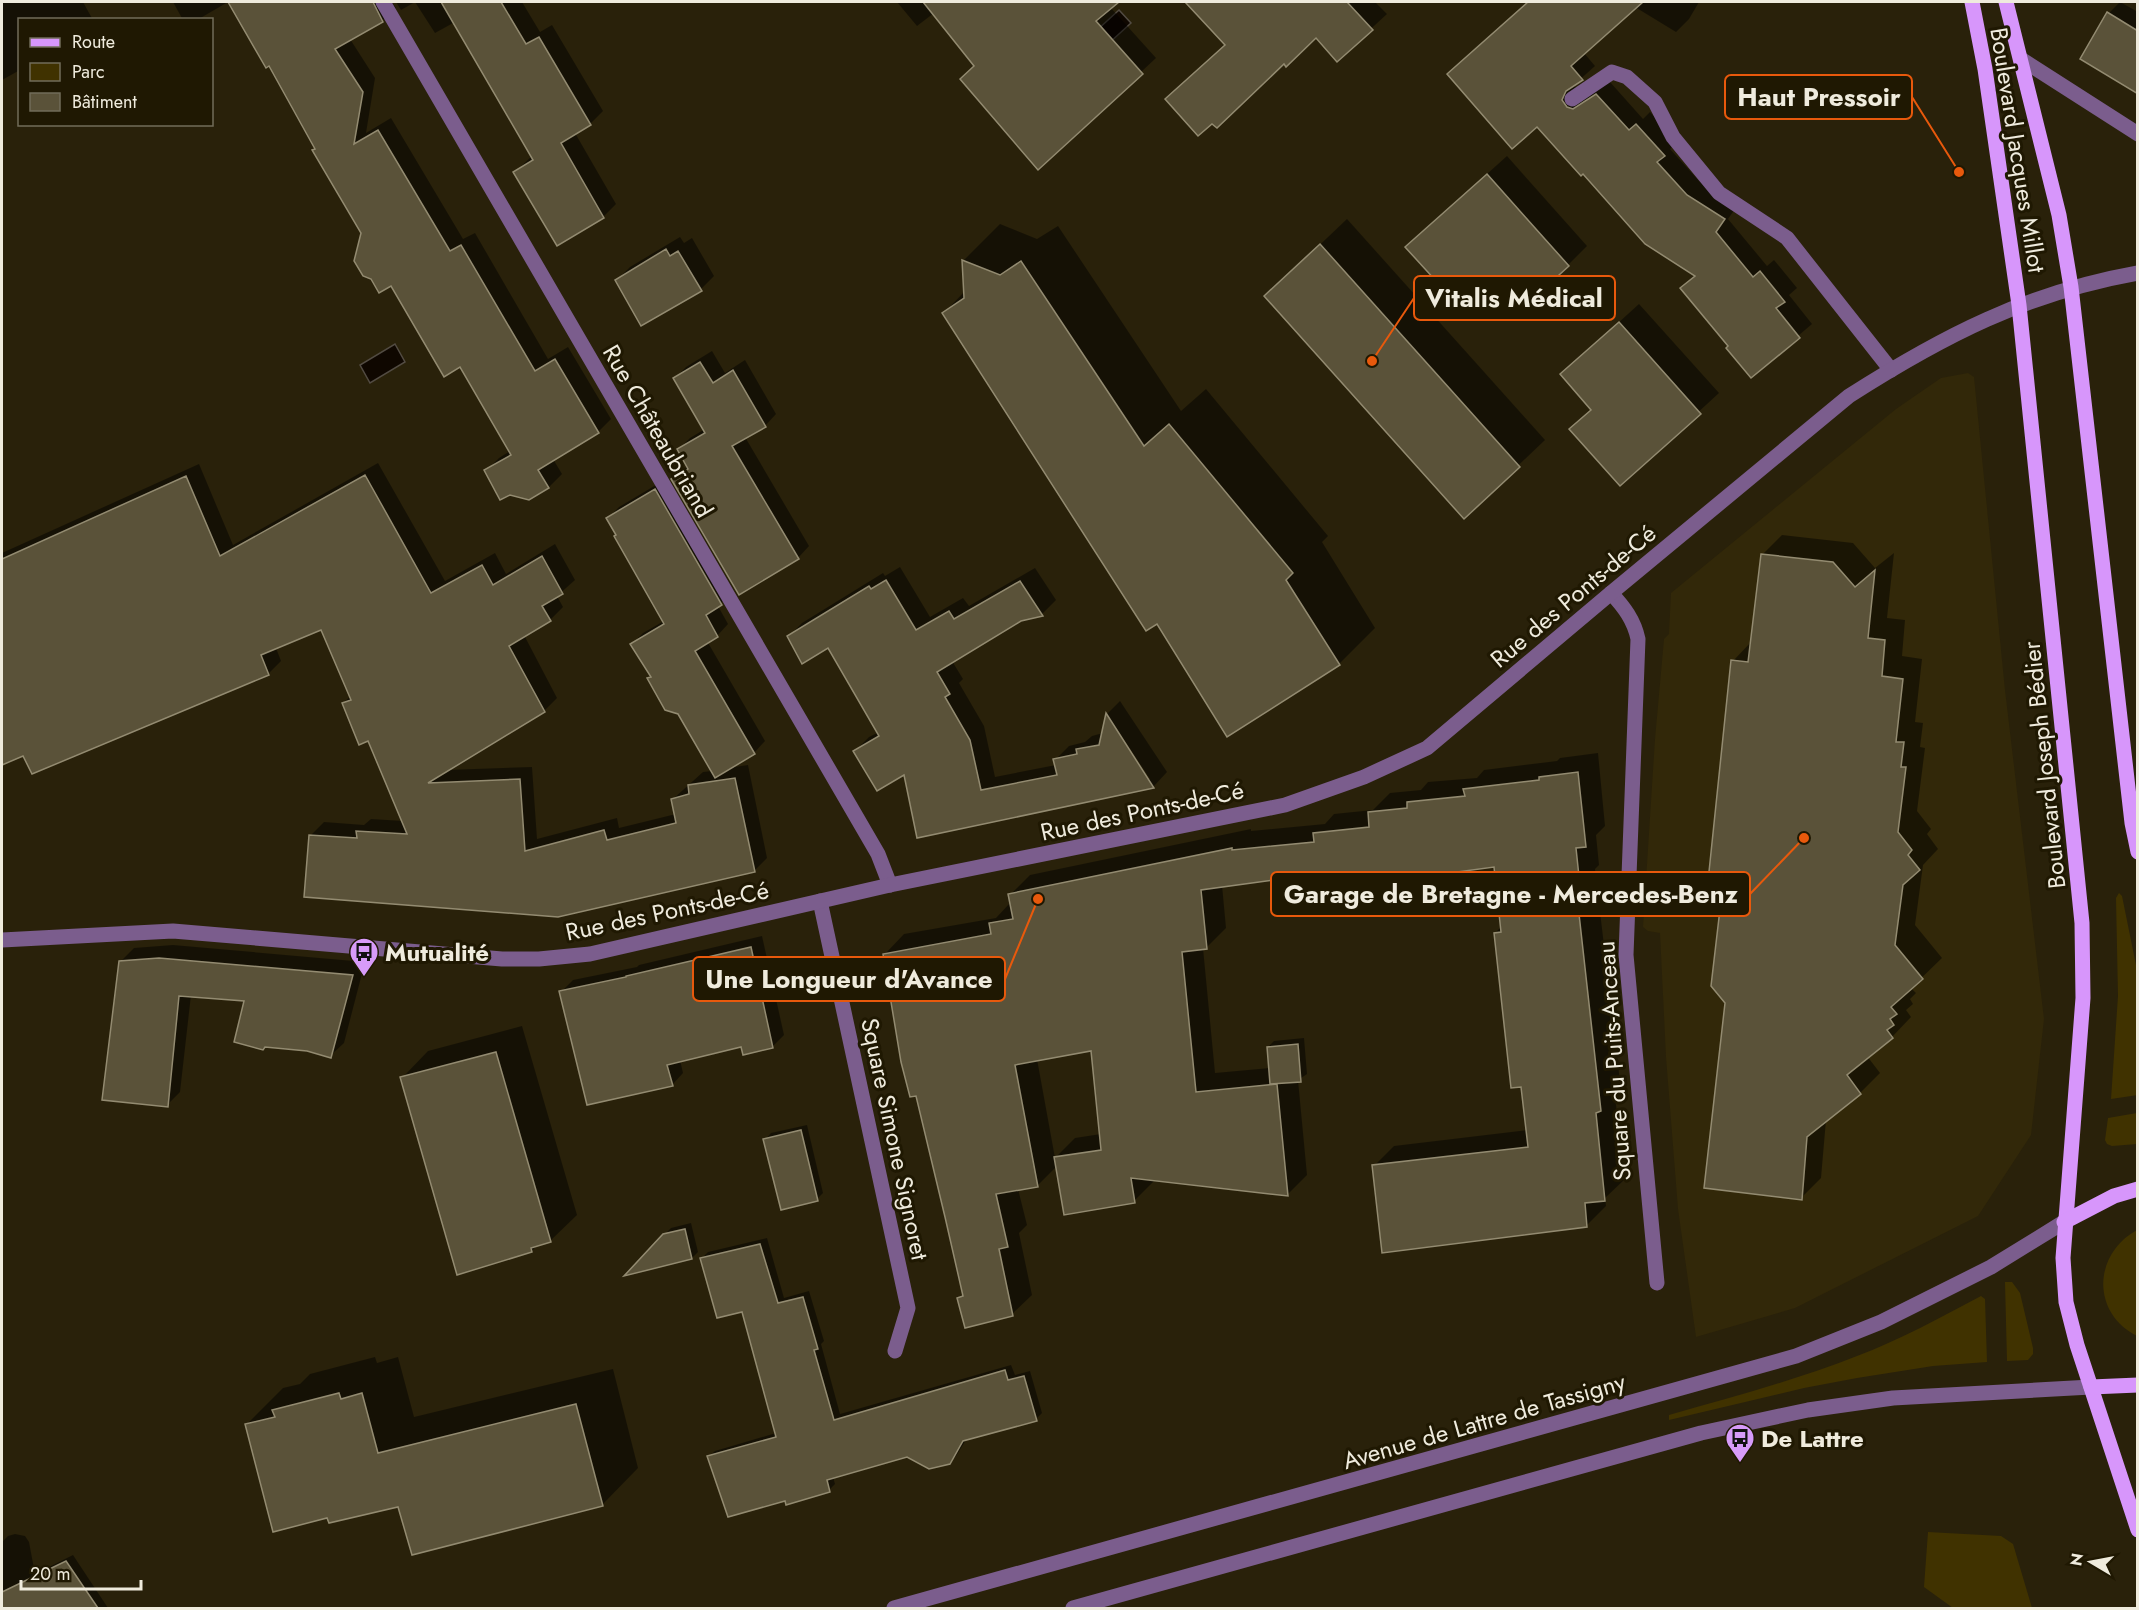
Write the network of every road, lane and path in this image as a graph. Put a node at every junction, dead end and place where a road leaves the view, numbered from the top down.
1 (383, 2) edge
2 (1972, 2) edge
3 (2006, 2) edge
4 (2021, 59) junction
5 (1572, 99) dead end
6 (2138, 134) edge
7 (2138, 273) edge
8 (2071, 287) junction
9 (2019, 304) junction
10 (1891, 370) junction
11 (1611, 592) junction
12 (2138, 852) edge
13 (890, 885) junction
14 (819, 901) junction
15 (2, 940) edge
16 (2138, 1189) edge
17 (2064, 1222) junction
18 (1657, 1283) dead end
19 (895, 1351) dead end
20 (2138, 1385) edge
21 (2091, 1387) junction
22 (2138, 1530) edge
23 (894, 1608) edge
24 (1073, 1608) edge

1 - 13 street, Rue Châteaubriand
2 - 9 main road, Boulevard Jacques Millot
3 - 4 main road, Boulevard Jacques Millot
4 - 6 street
4 - 8 main road, Boulevard Jacques Millot
5 - 10 street
7 - 8 street, Rue des Ponts-de-Cé
8 - 9 street, Rue des Ponts-de-Cé
8 - 12 main road
9 - 10 street, Rue des Ponts-de-Cé
9 - 17 main road, Boulevard Joseph Bédier
10 - 11 street, Rue des Ponts-de-Cé
11 - 13 street, Rue des Ponts-de-Cé
11 - 18 street, Square du Puits-Anceau
13 - 14 street, Rue des Ponts-de-Cé
14 - 15 street, Rue des Ponts-de-Cé
14 - 19 street, Square Simone Signoret
16 - 17 main road
17 - 21 main road, Boulevard Joseph Bédier
17 - 23 street, Avenue de Lattre de Tassigny
20 - 21 main road
21 - 22 main road
21 - 24 street

